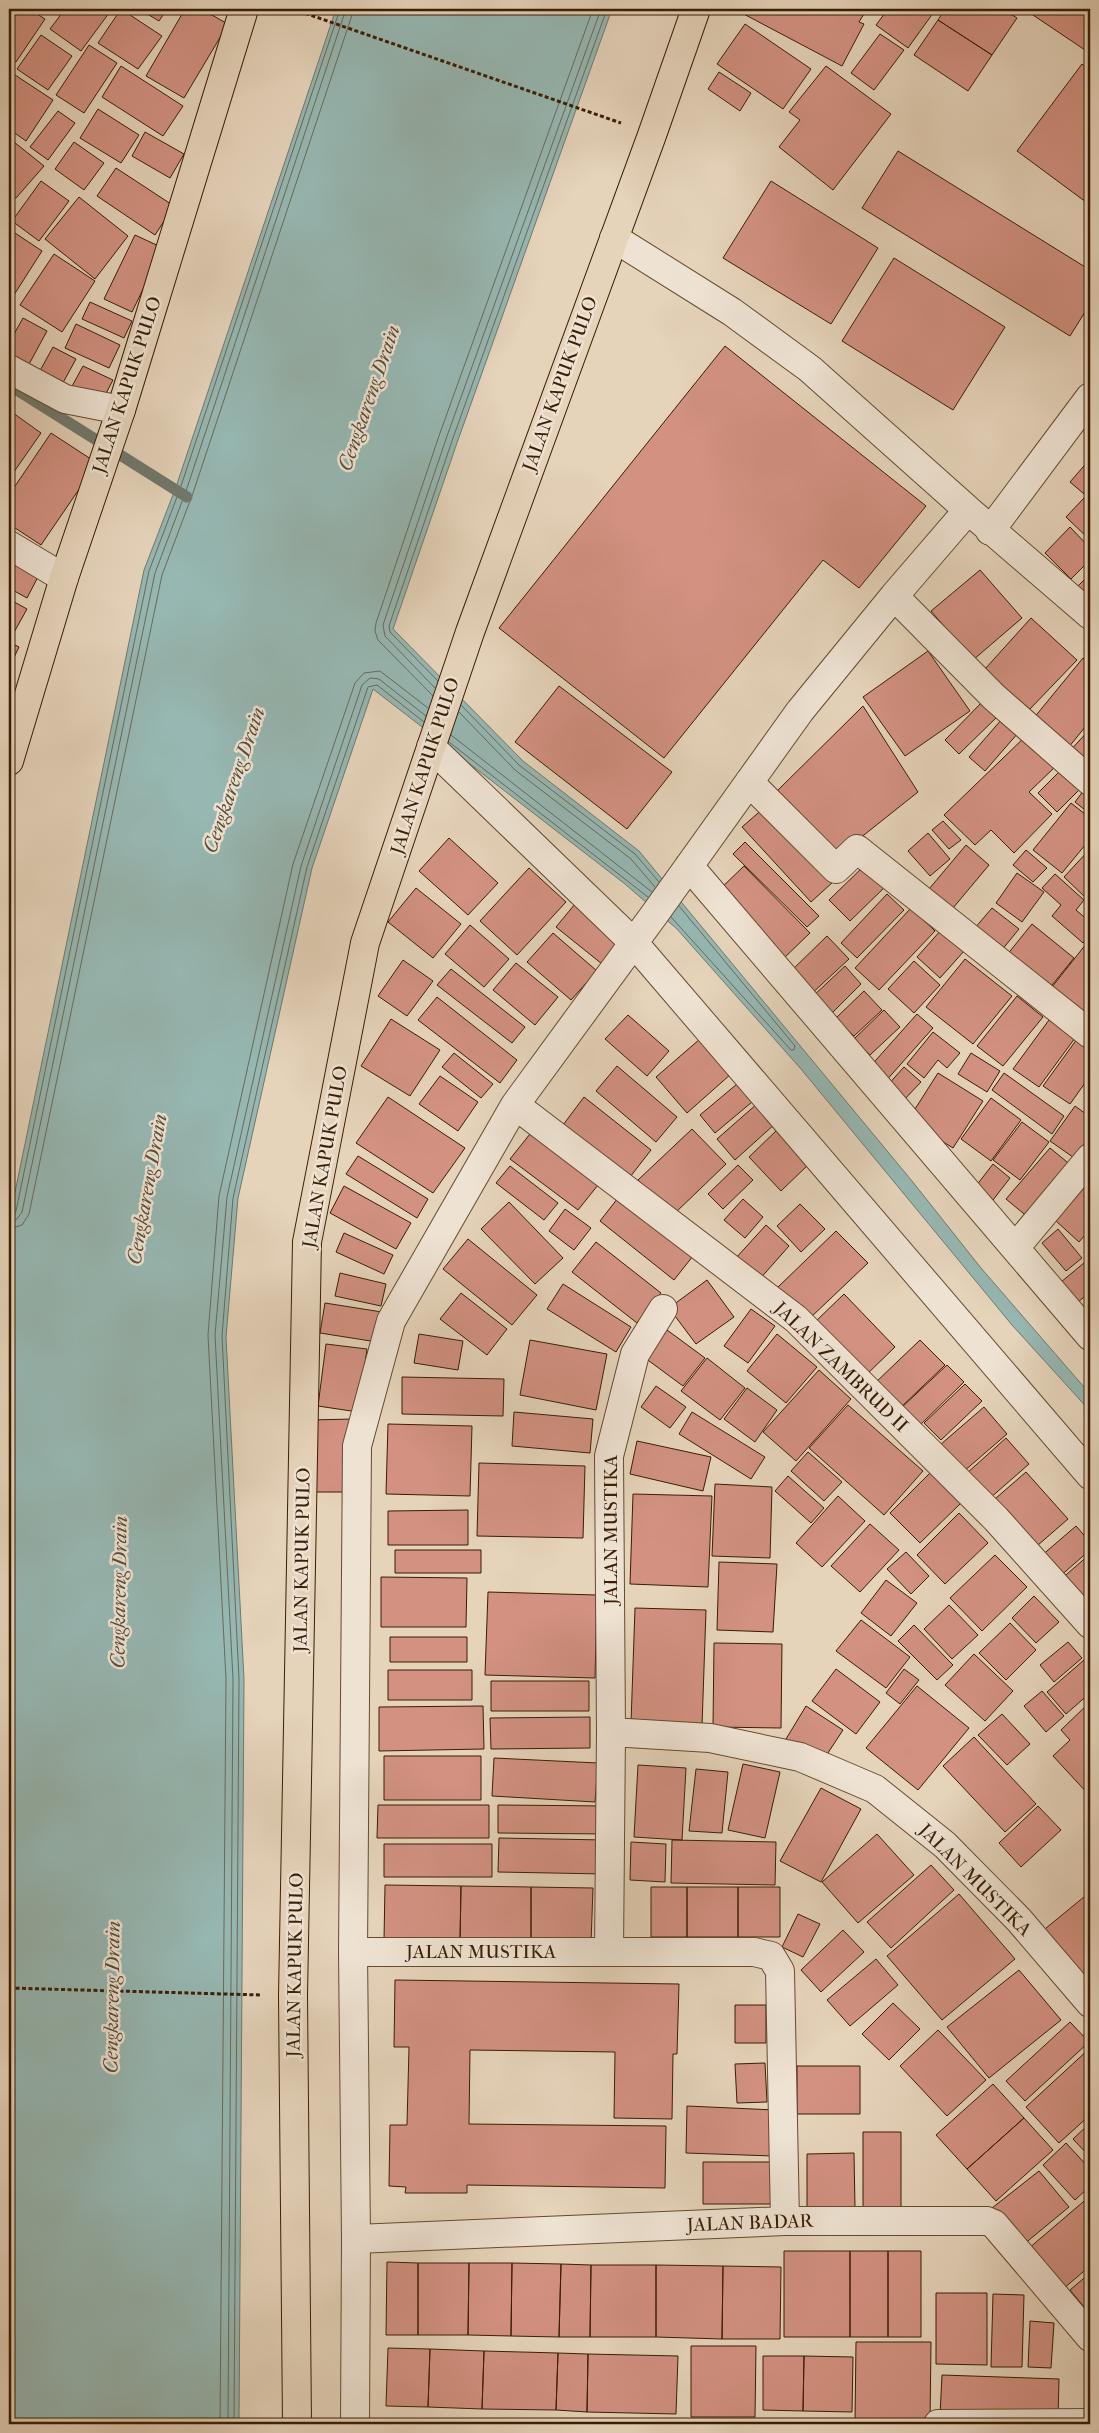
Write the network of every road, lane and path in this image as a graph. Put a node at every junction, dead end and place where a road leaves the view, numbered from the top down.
1 (244, 9) edge
2 (294, 9) edge
3 (696, 9) edge
4 (596, 114) dead end
5 (614, 238) junction
6 (9, 369) edge
7 (1090, 397) edge
8 (121, 410) junction
9 (968, 510) junction
10 (990, 530) junction
11 (9, 545) edge
12 (64, 578) junction
13 (894, 596) junction
14 (1090, 615) edge
15 (432, 743) junction
16 (9, 761) edge
17 (1090, 781) edge
18 (749, 782) junction
19 (683, 875) junction
20 (634, 943) junction
21 (1090, 1034) edge
22 (515, 1105) junction
23 (1090, 1158) edge
24 (1015, 1248) junction
25 (663, 1309) dead end
26 (1090, 1336) edge
27 (1090, 1475) edge
28 (1090, 1624) edge
29 (611, 1732) junction
30 (353, 1952) junction
31 (608, 1952) junction
32 (9, 1988) edge
33 (255, 1994) dead end
34 (1090, 2003) edge
35 (785, 2221) junction
36 (356, 2239) junction
37 (1090, 2337) edge
38 (1090, 2423) edge
39 (297, 2424) edge
40 (355, 2424) edge
41 (938, 2424) edge

1 - 8 main road, JALAN KAPUK PULO
2 - 4 path
3 - 5 main road, JALAN KAPUK PULO
5 - 9 street
5 - 15 main road, JALAN KAPUK PULO
6 - 8 street
7 - 10 street
8 - 12 main road, JALAN KAPUK PULO
9 - 10 street
9 - 13 street
10 - 14 street
11 - 12 street
12 - 16 main road, JALAN KAPUK PULO
13 - 17 street
13 - 18 street
15 - 20 street
15 - 39 main road, JALAN KAPUK PULO
18 - 19 street
18 - 21 street
19 - 20 street
19 - 24 street
20 - 22 street
20 - 27 street
22 - 28 street, JALAN ZAMBRUD II
22 - 30 street
23 - 24 street
24 - 26 street
25 - 29 street, JALAN MUSTIKA
29 - 31 street, JALAN MUSTIKA
29 - 34 street, JALAN MUSTIKA
30 - 31 street, JALAN MUSTIKA
30 - 36 street
31 - 35 street, JALAN MUSTIKA
32 - 33 path
35 - 36 street, JALAN BADAR
35 - 37 street, JALAN BADAR
36 - 40 street
38 - 41 street

